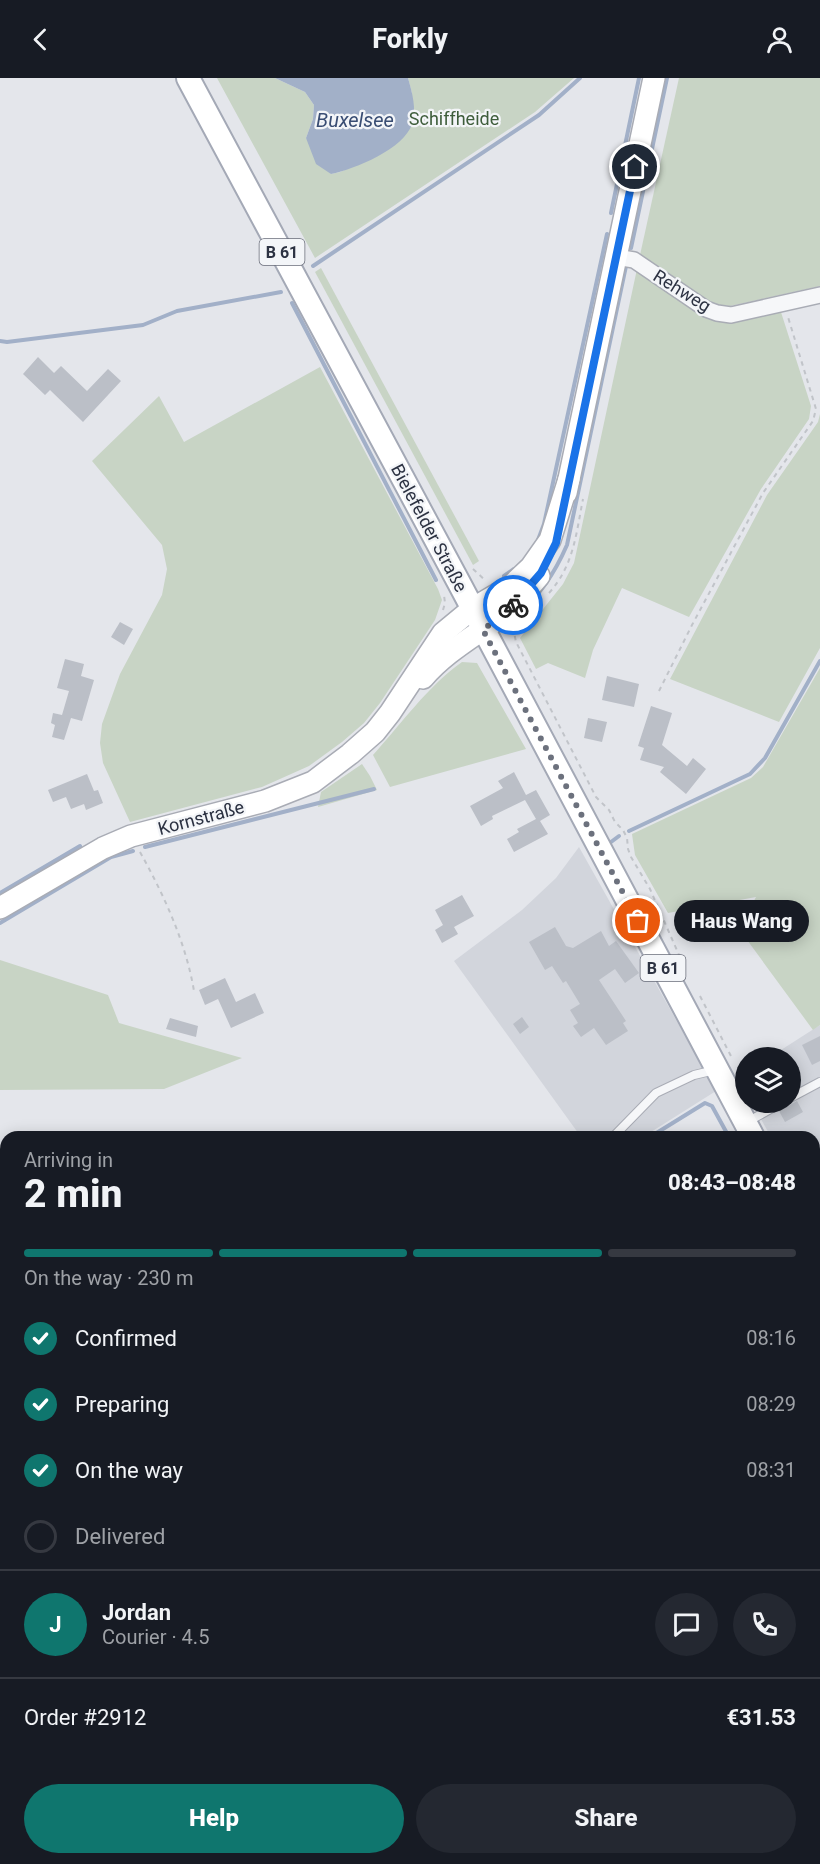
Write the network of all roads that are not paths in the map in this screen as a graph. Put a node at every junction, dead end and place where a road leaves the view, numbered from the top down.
1 (188, 78) edge
2 (654, 78) edge
3 (616, 257) junction
4 (820, 295) edge
5 (569, 479) junction
6 (472, 609) junction
7 (483, 630) junction
8 (390, 713) junction
9 (0, 908) edge
10 (725, 1067) junction
11 (820, 1082) edge
12 (801, 1092) edge
13 (770, 1113) edge
14 (749, 1130) edge
15 (619, 1131) edge

1 - 6 main road, Bielefelder Straße / B 61
2 - 3 main road
3 - 4 street, Rehweg
3 - 5 main road
5 - 6 main road, Kornstraße
5 - 7 main road, Kornstraße
6 - 7 main road, Bielefelder Straße / B 61
6 - 8 main road, Kornstraße
7 - 8 main road, Kornstraße
7 - 10 main road, Bielefelder Straße / B 61
8 - 9 main road, Kornstraße
10 - 14 main road, Bielefelder Straße / B 61
10 - 15 lane
11 - 12 lane
13 - 14 lane

